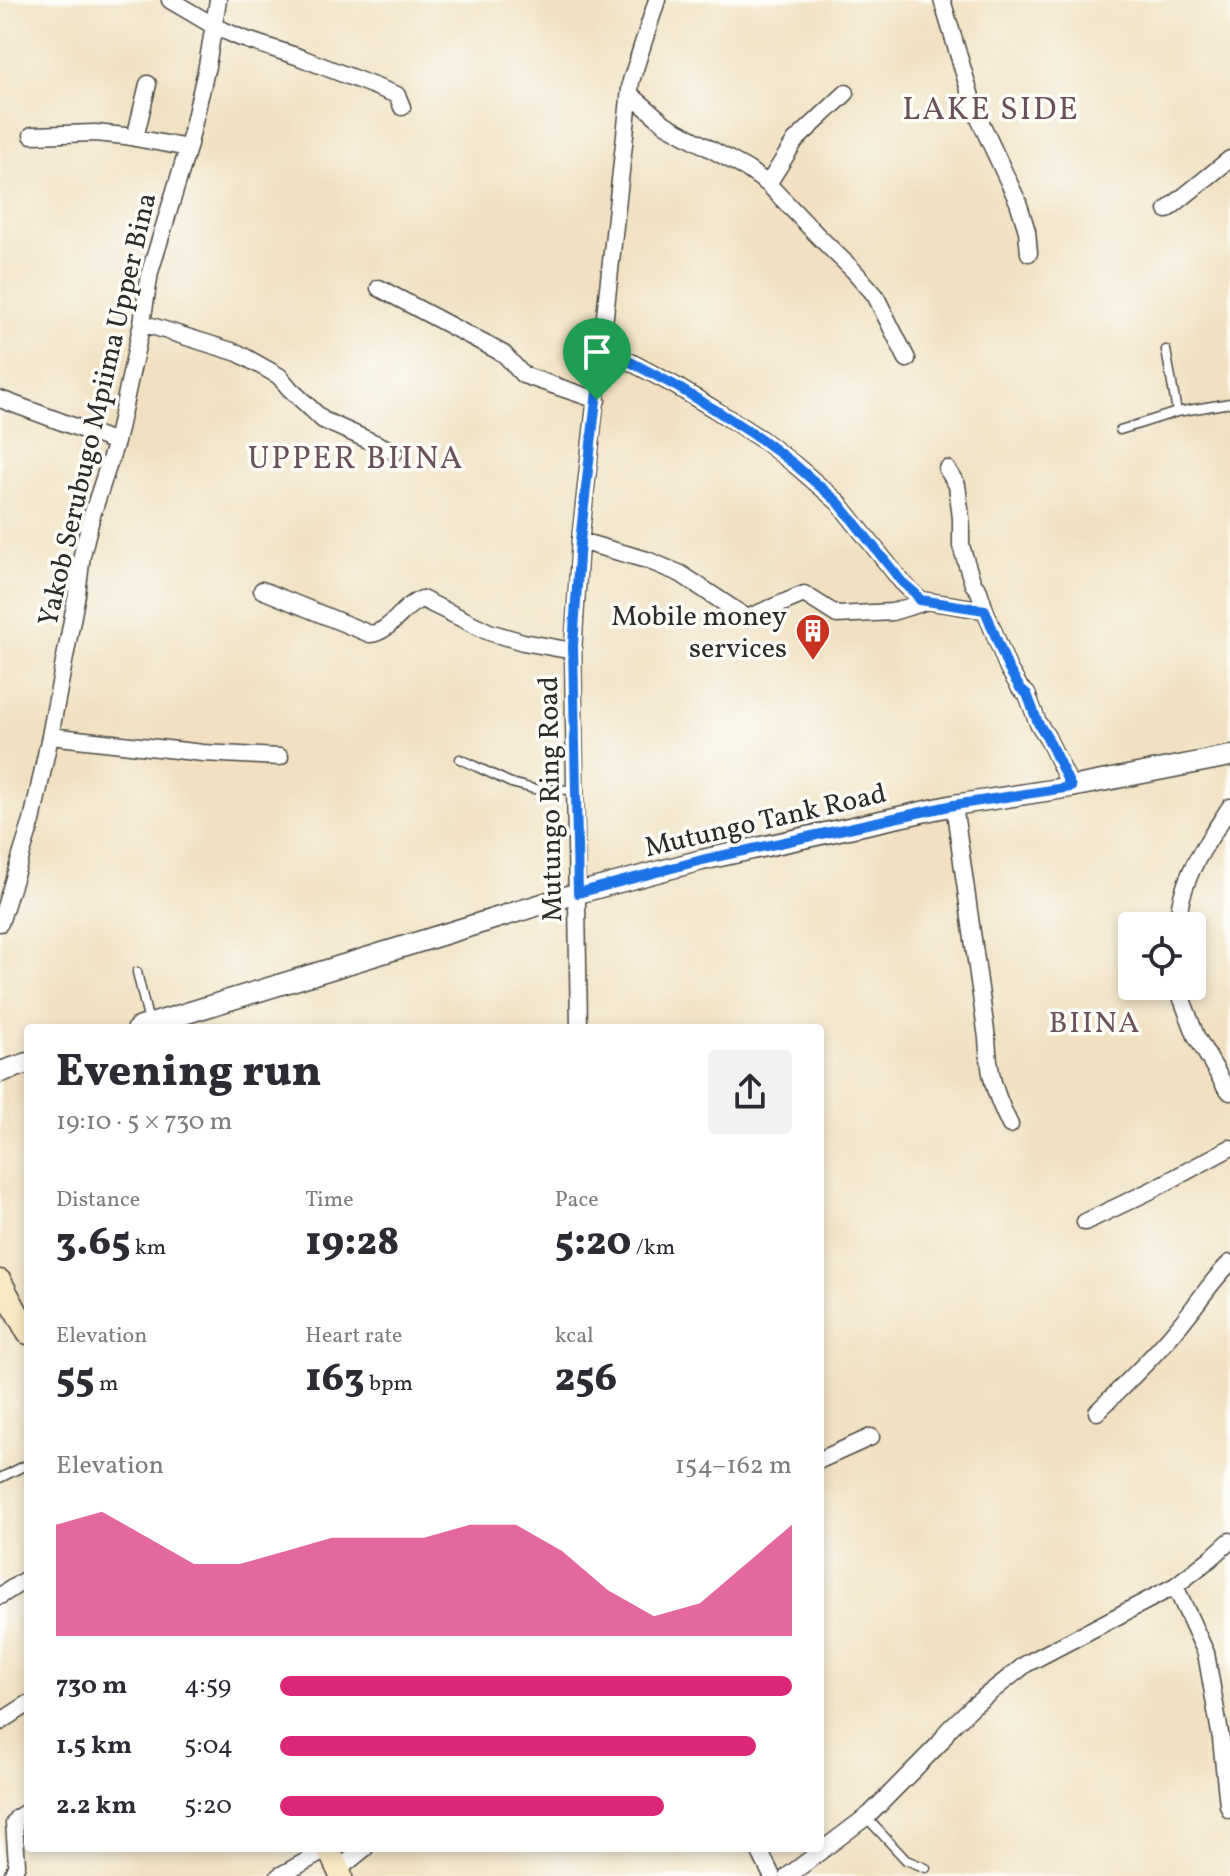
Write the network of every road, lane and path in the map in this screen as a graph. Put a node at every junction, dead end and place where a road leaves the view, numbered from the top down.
1 (170, 0) edge
2 (218, 0) edge
3 (657, 0) edge
4 (942, 0) edge
5 (214, 26) junction
6 (148, 84) dead end
7 (846, 93) dead end
8 (630, 94) junction
9 (402, 107) dead end
10 (32, 135) dead end
11 (135, 138) junction
12 (188, 148) junction
13 (1230, 159) edge
14 (768, 184) junction
15 (1167, 210) dead end
16 (1029, 253) dead end
17 (379, 288) dead end
18 (142, 323) junction
19 (602, 347) junction
20 (1166, 350) dead end
21 (907, 359) dead end
22 (0, 399) edge
23 (597, 400) junction
24 (1230, 403) edge
25 (1177, 412) junction
26 (1120, 430) dead end
27 (116, 442) junction
28 (395, 452) dead end
29 (947, 469) dead end
30 (580, 541) junction
31 (262, 590) dead end
32 (925, 602) junction
33 (985, 610) junction
34 (573, 651) junction
35 (50, 736) junction
36 (1230, 756) edge
37 (280, 757) dead end
38 (460, 759) dead end
39 (1071, 787) junction
40 (575, 790) junction
41 (954, 805) junction
42 (1230, 807) edge
43 (578, 893) junction
44 (1180, 912) edge
45 (0, 923) edge
46 (137, 972) dead end
47 (1182, 1000) edge
48 (144, 1024) edge
49 (151, 1024) edge
50 (579, 1024) edge
51 (24, 1064) edge
52 (0, 1072) edge
53 (1230, 1092) edge
54 (1010, 1125) dead end
55 (1230, 1148) edge
56 (1085, 1222) dead end
57 (1230, 1263) edge
58 (0, 1281) edge
59 (24, 1326) edge
60 (1097, 1412) dead end
61 (871, 1437) dead end
62 (824, 1458) edge
63 (24, 1466) edge
64 (0, 1478) edge
65 (1230, 1541) edge
66 (24, 1581) edge
67 (1175, 1586) junction
68 (0, 1596) edge
69 (24, 1707) edge
70 (0, 1722) edge
71 (1226, 1738) edge
72 (1230, 1810) edge
73 (24, 1814) edge
74 (866, 1817) junction
75 (824, 1849) edge
76 (355, 1852) edge
77 (760, 1852) edge
78 (820, 1852) edge
79 (334, 1861) edge
80 (926, 1868) dead end
81 (12, 1876) edge
82 (279, 1876) edge
83 (772, 1876) edge
84 (788, 1876) edge

1 - 5 street
2 - 5 street, Yakob Serubugo Mpiima Upper Bina
3 - 8 street, Mutungo Ring Road
4 - 16 street
5 - 9 street
5 - 12 street, Yakob Serubugo Mpiima Upper Bina
6 - 11 street
7 - 14 street
8 - 14 street
8 - 19 street, Mutungo Ring Road
10 - 11 street
11 - 12 street
12 - 18 street, Yakob Serubugo Mpiima Upper Bina
13 - 15 street
14 - 21 street
17 - 23 street
18 - 27 street, Yakob Serubugo Mpiima Upper Bina
18 - 28 street
19 - 23 street, Mutungo Ring Road
19 - 32 street
20 - 25 lane
22 - 27 street
23 - 30 street, Mutungo Ring Road
24 - 25 lane
25 - 26 lane
27 - 35 street, Yakob Serubugo Mpiima Upper Bina
29 - 33 street
30 - 32 street
30 - 34 street, Mutungo Ring Road
31 - 34 street
32 - 33 street
33 - 39 street
34 - 40 street, Mutungo Ring Road
35 - 37 street
35 - 45 street, Yakob Serubugo Mpiima Upper Bina
36 - 39 street, Mutungo Tank Road
38 - 40 lane
39 - 41 street, Mutungo Tank Road
40 - 43 street, Mutungo Ring Road
41 - 43 street, Mutungo Tank Road
41 - 54 street
42 - 44 street
43 - 49 street, Mutungo Tank Road
43 - 50 street, Mutungo Ring Road
46 - 48 lane
47 - 53 street
51 - 52 street
55 - 56 street
57 - 60 street
58 - 59 main road
61 - 62 street
63 - 64 lane
65 - 67 street
66 - 68 street
67 - 71 street
67 - 74 street
69 - 70 street
71 - 72 street
73 - 81 street
74 - 75 street
74 - 80 lane
76 - 79 street
77 - 83 street
78 - 84 street
79 - 82 street

